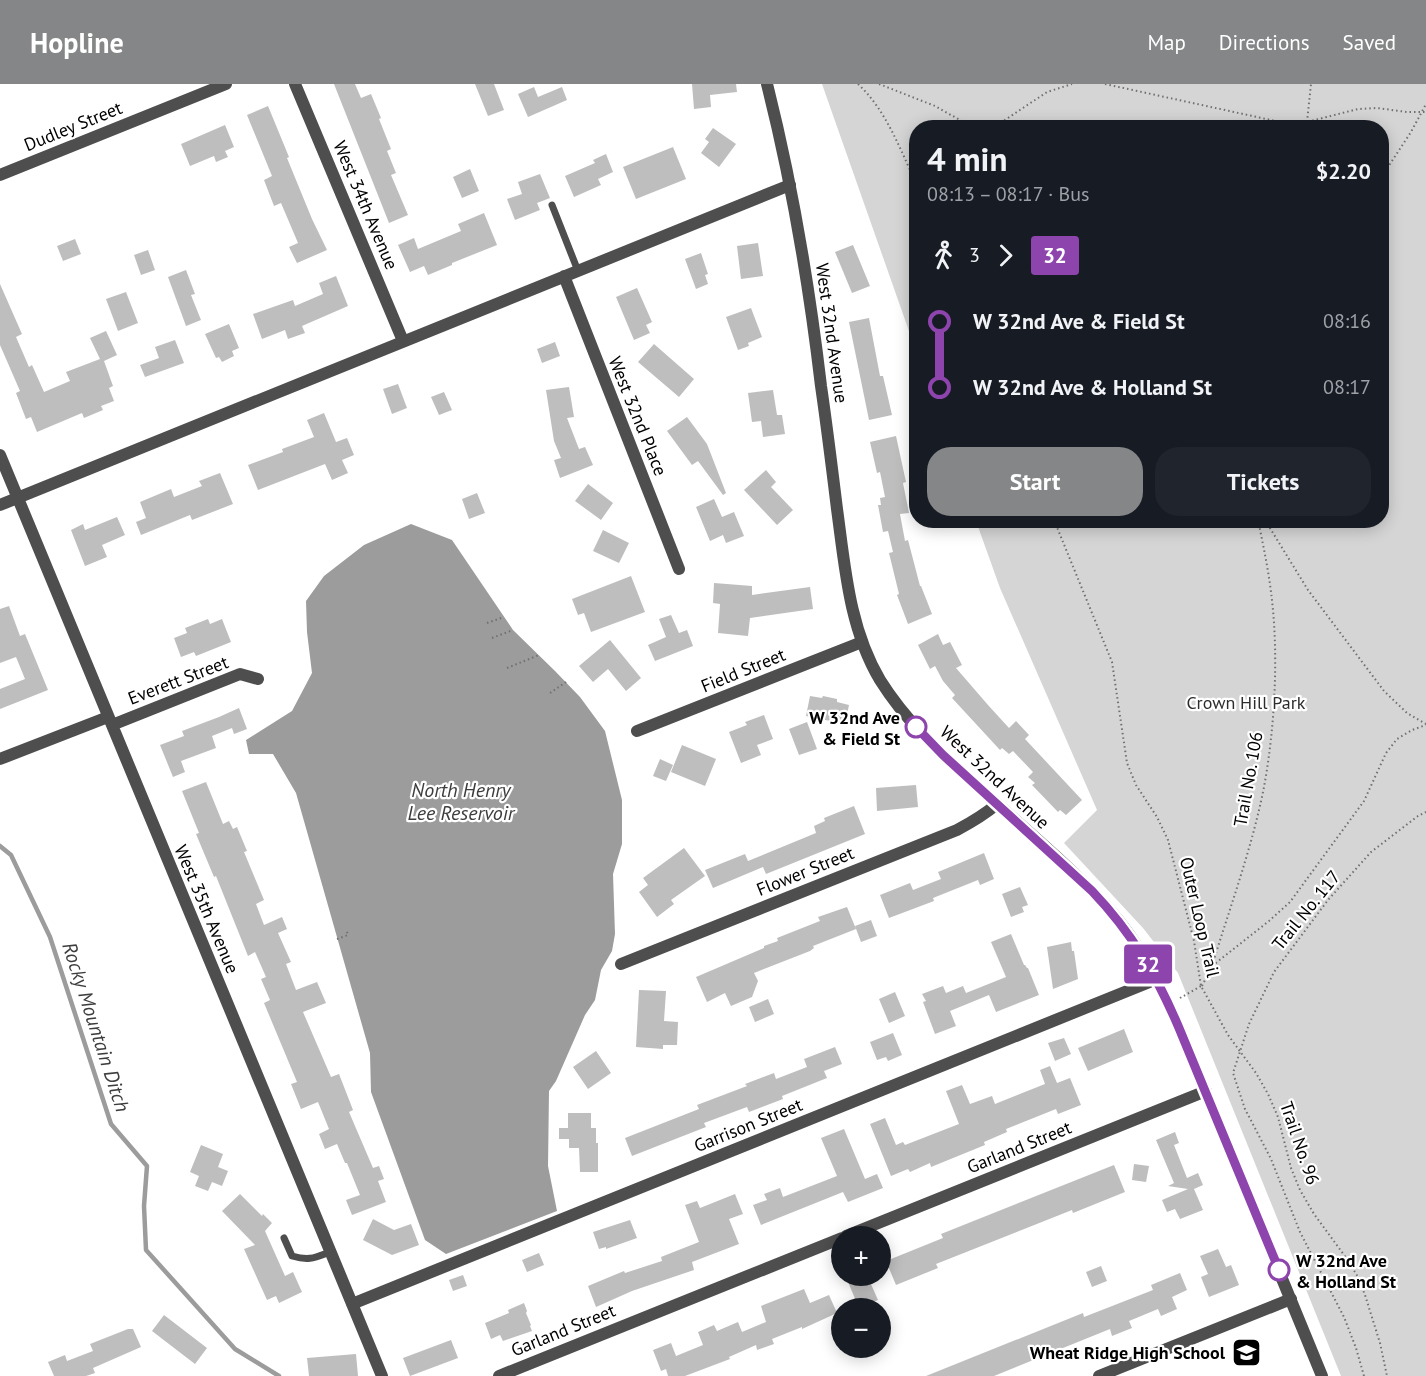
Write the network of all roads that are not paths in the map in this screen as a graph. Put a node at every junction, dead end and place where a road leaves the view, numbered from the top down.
1 (226, 84) edge
2 (295, 84) edge
3 (767, 84) edge
4 (0, 175) edge
5 (790, 185) junction
6 (552, 205) dead end
7 (578, 271) junction
8 (564, 276) junction
9 (403, 341) junction
10 (0, 455) edge
11 (17, 498) junction
12 (0, 505) edge
13 (679, 568) dead end
14 (862, 642) junction
15 (258, 679) dead end
16 (110, 721) junction
17 (637, 731) dead end
18 (0, 759) edge
19 (997, 804) junction
20 (621, 964) dead end
21 (1157, 979) junction
22 (1206, 1091) junction
23 (871, 1226) edge
24 (284, 1238) dead end
25 (831, 1242) edge
26 (330, 1252) junction
27 (1291, 1299) junction
28 (352, 1304) junction
29 (382, 1376) edge
30 (499, 1376) edge
31 (1099, 1376) edge
32 (1322, 1376) edge

1 - 4 street, Dudley Street
2 - 9 street, West 34th Avenue
3 - 5 street, West 32nd Avenue
5 - 7 street
5 - 14 street, West 32nd Avenue
6 - 7 lane
7 - 8 street
8 - 9 street
8 - 13 street, West 32nd Place
9 - 11 street
10 - 11 street, West 35th Avenue
11 - 12 street
11 - 16 street, West 35th Avenue
14 - 17 street, Field Street
14 - 19 street, West 32nd Avenue
15 - 16 street, Everett Street
16 - 18 street, Everett Street
16 - 26 street, West 35th Avenue
19 - 20 street, Flower Street
19 - 21 street, West 32nd Avenue
21 - 22 street, West 32nd Avenue
21 - 28 street, Garrison Street
22 - 23 street, Garland Street
22 - 27 street, West 32nd Avenue
24 - 26 lane
25 - 30 street, Garland Street
26 - 28 street, West 35th Avenue
27 - 31 street
27 - 32 street, West 32nd Avenue
28 - 29 street, West 35th Avenue

